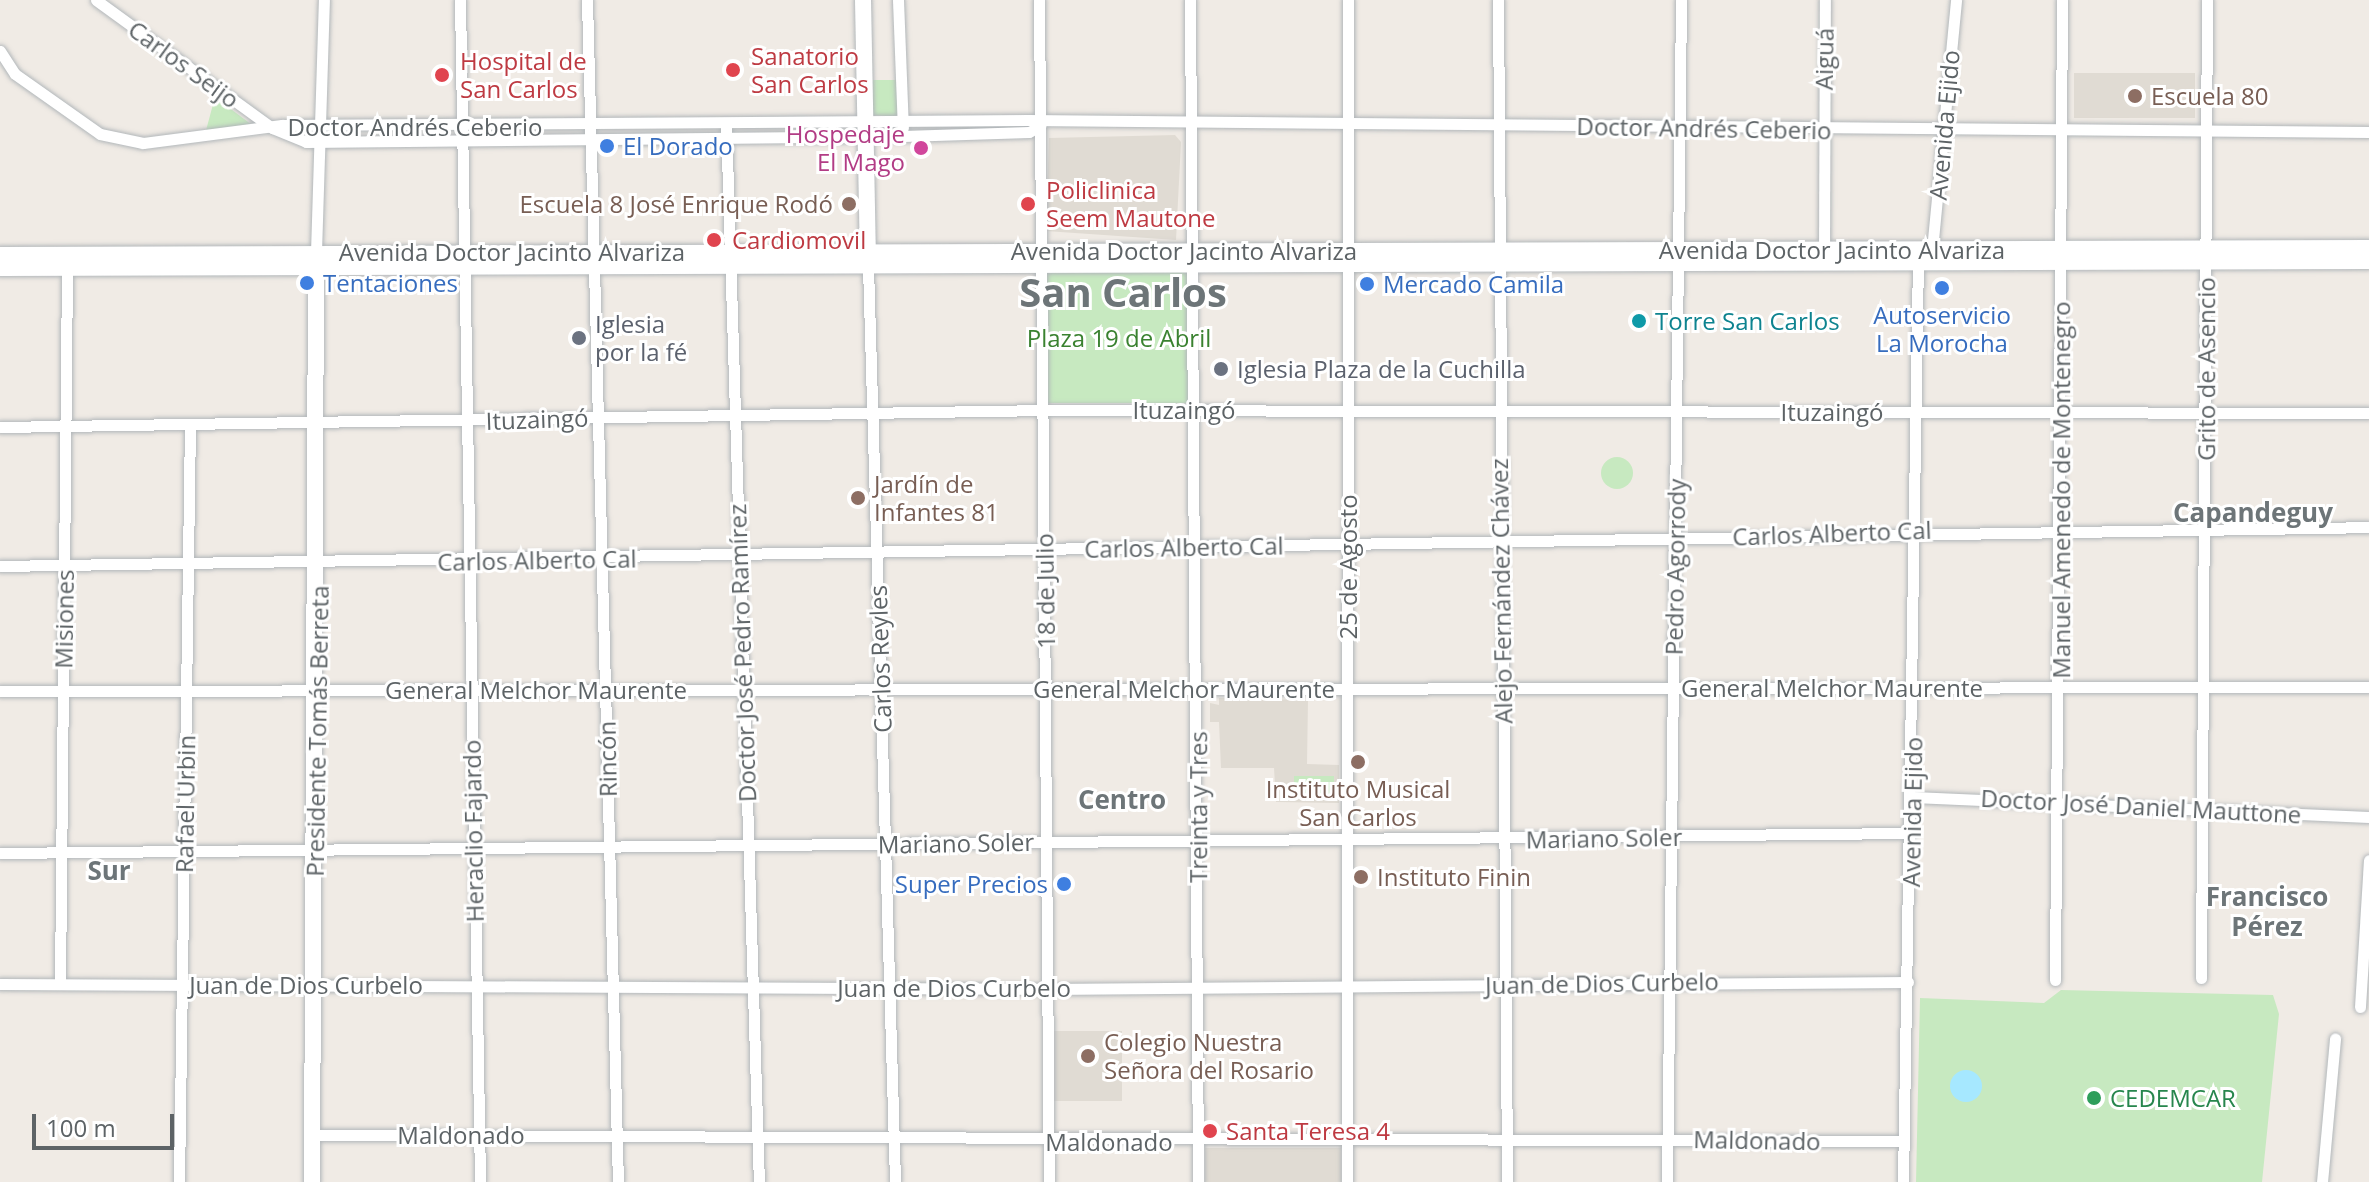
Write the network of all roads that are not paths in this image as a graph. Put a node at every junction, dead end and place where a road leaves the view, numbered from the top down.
1 (96, 0) edge
2 (324, 0) edge
3 (460, 0) edge
4 (587, 0) edge
5 (863, 0) edge
6 (898, 0) edge
7 (1039, 0) edge
8 (1190, 0) edge
9 (1348, 0) edge
10 (1498, 0) edge
11 (1681, 0) edge
12 (1825, 0) edge
13 (1956, 0) edge
14 (2062, 0) edge
15 (2207, 0) edge
16 (0, 51) edge
17 (903, 122) junction
18 (726, 123) junction
19 (1191, 123) junction
20 (1347, 124) junction
21 (1040, 126) junction
22 (1497, 126) junction
23 (1680, 127) junction
24 (272, 128) junction
25 (865, 129) junction
26 (1823, 129) junction
27 (1943, 130) junction
28 (2062, 130) junction
29 (2207, 131) junction
30 (588, 132) junction
31 (2369, 132) edge
32 (460, 133) junction
33 (321, 136) junction
34 (903, 136) junction
35 (727, 137) junction
36 (2369, 248) edge
37 (322, 249) junction
38 (1923, 254) junction
39 (0, 255) edge
40 (2060, 255) junction
41 (2206, 255) junction
42 (1679, 256) junction
43 (1824, 256) junction
44 (1196, 257) junction
45 (1039, 258) junction
46 (1346, 258) junction
47 (1497, 258) junction
48 (868, 259) junction
49 (465, 260) junction
50 (592, 260) junction
51 (731, 260) junction
52 (67, 261) junction
53 (2369, 261) edge
54 (0, 268) edge
55 (322, 273) junction
56 (1043, 410) junction
57 (1197, 410) junction
58 (1499, 410) junction
59 (1347, 411) junction
60 (1677, 411) junction
61 (1917, 412) junction
62 (2206, 413) junction
63 (2369, 413) edge
64 (873, 414) junction
65 (2060, 414) junction
66 (735, 415) junction
67 (599, 417) junction
68 (466, 421) junction
69 (320, 424) junction
70 (0, 427) edge
71 (190, 427) junction
72 (66, 428) junction
73 (2369, 527) edge
74 (2205, 529) junction
75 (1917, 530) junction
76 (2061, 530) junction
77 (1675, 537) junction
78 (1501, 540) junction
79 (1348, 544) junction
80 (1198, 546) junction
81 (1044, 549) junction
82 (877, 553) junction
83 (739, 556) junction
84 (601, 558) junction
85 (469, 562) junction
86 (319, 565) junction
87 (0, 566) edge
88 (64, 566) junction
89 (188, 567) junction
90 (2206, 687) junction
91 (2369, 687) edge
92 (1348, 688) junction
93 (1503, 688) junction
94 (1673, 688) junction
95 (1913, 688) junction
96 (2061, 688) junction
97 (1046, 689) junction
98 (1198, 689) junction
99 (318, 690) junction
100 (606, 690) junction
101 (743, 690) junction
102 (881, 690) junction
103 (0, 691) edge
104 (471, 691) junction
105 (63, 692) junction
106 (186, 692) junction
107 (1913, 797) junction
108 (2060, 802) junction
109 (2205, 808) junction
110 (2369, 817) edge
111 (1911, 833) junction
112 (1672, 837) junction
113 (1505, 839) junction
114 (1198, 841) junction
115 (1347, 841) junction
116 (1048, 842) junction
117 (886, 844) junction
118 (747, 846) junction
119 (609, 848) junction
120 (473, 850) junction
121 (316, 852) junction
122 (0, 853) edge
123 (184, 853) junction
124 (61, 854) junction
125 (2369, 860) edge
126 (2201, 978) dead end
127 (2055, 980) dead end
128 (1669, 981) junction
129 (1908, 982) junction
130 (0, 984) edge
131 (60, 984) junction
132 (182, 984) junction
133 (1507, 984) junction
134 (315, 986) junction
135 (476, 986) junction
136 (614, 986) junction
137 (751, 987) junction
138 (1348, 987) junction
139 (890, 988) junction
140 (1199, 988) junction
141 (1047, 989) junction
142 (2360, 1007) dead end
143 (2335, 1039) dead end
144 (313, 1135) junction
145 (479, 1135) junction
146 (617, 1138) junction
147 (757, 1139) junction
148 (1347, 1139) junction
149 (1668, 1139) junction
150 (1507, 1140) junction
151 (894, 1141) junction
152 (1198, 1141) junction
153 (1904, 1141) junction
154 (1049, 1142) junction
155 (179, 1182) edge
156 (312, 1182) edge
157 (480, 1182) edge
158 (618, 1182) edge
159 (759, 1182) edge
160 (895, 1182) edge
161 (1049, 1182) edge
162 (1198, 1182) edge
163 (1347, 1182) edge
164 (1507, 1182) edge
165 (1667, 1182) edge
166 (1903, 1182) edge
167 (2322, 1182) edge

1 - 24 street, Carlos Seijo
2 - 33 street, Presidente Tomás Berreta
3 - 32 street, Heraclio Fajardo
4 - 30 street, Rincón
5 - 25 main road, Carlos Reyles
6 - 17 street
7 - 21 street, 18 de Julio
8 - 19 street, Treinta y Tres
9 - 20 street, 25 de Agosto
10 - 22 street, Alejo Fernández Chávez
11 - 23 street, Pedro Agorrody
12 - 26 street, Aiguá
13 - 27 street, Avenida Ejido
14 - 28 street, Manuel Amenedo de Montenegro
15 - 29 street, Grito de Asencio
16 - 24 street
17 - 21 street, Doctor Andrés Ceberio
17 - 25 street, Doctor Andrés Ceberio
17 - 34 street
18 - 25 street, Doctor Andrés Ceberio
18 - 30 street, Doctor Andrés Ceberio
18 - 35 street, Doctor José Pedro Ramírez
19 - 20 street, Doctor Andrés Ceberio
19 - 21 street, Doctor Andrés Ceberio
19 - 44 street, Treinta y Tres
20 - 22 street, Doctor Andrés Ceberio
20 - 46 street, 25 de Agosto
21 - 34 street, Doctor Andrés Ceberio
21 - 45 street, 18 de Julio
22 - 23 street, Doctor Andrés Ceberio
22 - 47 street, Alejo Fernández Chávez
23 - 26 street, Doctor Andrés Ceberio
23 - 42 street, Pedro Agorrody
24 - 33 street, Doctor Andrés Ceberio
25 - 34 street, Doctor Andrés Ceberio
25 - 35 street, Doctor Andrés Ceberio
25 - 48 main road, Carlos Reyles
26 - 27 street, Doctor Andrés Ceberio
26 - 43 street, Aiguá
27 - 28 street, Doctor Andrés Ceberio
27 - 38 street, Avenida Ejido
28 - 29 street, Doctor Andrés Ceberio
28 - 40 street, Manuel Amenedo de Montenegro
29 - 31 street, Doctor Andrés Ceberio
29 - 41 street, Grito de Asencio
30 - 32 street, Doctor Andrés Ceberio
30 - 35 street, Doctor Andrés Ceberio
30 - 50 street, Rincón
32 - 33 street, Doctor Andrés Ceberio
32 - 49 street, Heraclio Fajardo
33 - 37 street, Presidente Tomás Berreta
35 - 51 street, Doctor José Pedro Ramírez
36 - 41 main road, Avenida Doctor Jacinto Alvariza
37 - 49 main road, Avenida Doctor Jacinto Alvariza
37 - 52 main road, Avenida Doctor Jacinto Alvariza
37 - 55 main road, Presidente Tomás Berreta
38 - 40 main road, Avenida Doctor Jacinto Alvariza
38 - 43 main road, Avenida Doctor Jacinto Alvariza
38 - 61 street, Avenida Ejido
39 - 52 main road, Avenida Doctor Jacinto Alvariza
40 - 41 main road, Avenida Doctor Jacinto Alvariza
40 - 65 street, Manuel Amenedo de Montenegro
41 - 53 main road, Avenida Doctor Jacinto Alvariza
41 - 62 street, Grito de Asencio
42 - 43 main road, Avenida Doctor Jacinto Alvariza
42 - 47 main road, Avenida Doctor Jacinto Alvariza
42 - 60 street, Pedro Agorrody
44 - 45 main road, Avenida Doctor Jacinto Alvariza
44 - 46 main road, Avenida Doctor Jacinto Alvariza
44 - 57 street, Treinta y Tres
45 - 48 main road, Avenida Doctor Jacinto Alvariza
45 - 56 street, 18 de Julio
46 - 47 main road, Avenida Doctor Jacinto Alvariza
46 - 59 street, 25 de Agosto
47 - 58 street, Alejo Fernández Chávez
48 - 51 main road, Avenida Doctor Jacinto Alvariza
48 - 64 street, Carlos Reyles
49 - 50 main road, Avenida Doctor Jacinto Alvariza
49 - 55 main road, Avenida Doctor Jacinto Alvariza
49 - 68 street, Heraclio Fajardo
50 - 51 main road, Avenida Doctor Jacinto Alvariza
50 - 67 street, Rincón
51 - 66 street, Doctor José Pedro Ramírez
52 - 54 main road, Avenida Doctor Jacinto Alvariza
52 - 55 main road, Avenida Doctor Jacinto Alvariza
52 - 72 street, Misiones
55 - 69 main road, Presidente Tomás Berreta
56 - 57 street, Ituzaingó
56 - 64 street, Ituzaingó
56 - 81 street, 18 de Julio
57 - 59 street, Ituzaingó
57 - 80 street, Treinta y Tres
58 - 59 street, Ituzaingó
58 - 60 street, Ituzaingó
58 - 78 street, Alejo Fernández Chávez
59 - 79 street, 25 de Agosto
60 - 61 street, Ituzaingó
60 - 77 street, Pedro Agorrody
61 - 65 street, Ituzaingó
61 - 75 street, Avenida Ejido
62 - 63 street, Ituzaingó
62 - 65 street, Ituzaingó
62 - 74 street, Grito de Asencio
64 - 66 street, Ituzaingó
64 - 82 street, Carlos Reyles
65 - 76 street, Manuel Amenedo de Montenegro
66 - 67 street, Ituzaingó
66 - 83 street, Doctor José Pedro Ramírez
67 - 68 street, Ituzaingó
67 - 84 street, Rincón
68 - 69 street, Ituzaingó
68 - 85 street, Heraclio Fajardo
69 - 71 street, Ituzaingó
69 - 86 main road, Presidente Tomás Berreta
70 - 72 street, Ituzaingó
71 - 72 street, Ituzaingó
71 - 89 street, Rafael Urbin
72 - 88 street, Misiones
73 - 74 street, Carlos Alberto Cal
74 - 76 street, Carlos Alberto Cal
74 - 90 street, Grito de Asencio
75 - 76 street, Carlos Alberto Cal
75 - 77 street, Carlos Alberto Cal
75 - 95 street, Avenida Ejido
76 - 96 street, Manuel Amenedo de Montenegro
77 - 78 street, Carlos Alberto Cal
77 - 94 street, Pedro Agorrody
78 - 79 street, Carlos Alberto Cal
78 - 93 street, Alejo Fernández Chávez
79 - 80 street, Carlos Alberto Cal
79 - 92 street, 25 de Agosto
80 - 81 street, Carlos Alberto Cal
80 - 98 street, Treinta y Tres
81 - 82 street, Carlos Alberto Cal
81 - 97 street, 18 de Julio
82 - 83 street, Carlos Alberto Cal
82 - 102 street, Carlos Reyles
83 - 84 street, Carlos Alberto Cal
83 - 101 street, Doctor José Pedro Ramírez
84 - 85 street, Carlos Alberto Cal
84 - 100 street, Rincón
85 - 86 street, Carlos Alberto Cal
85 - 104 street, Heraclio Fajardo
86 - 89 street, Carlos Alberto Cal
86 - 99 main road, Presidente Tomás Berreta
87 - 88 street, Carlos Alberto Cal
88 - 89 street, Carlos Alberto Cal
88 - 105 street, Misiones
89 - 106 street, Rafael Urbin
90 - 91 street, General Melchor Maurente
90 - 96 street, General Melchor Maurente
90 - 109 street, Grito de Asencio
92 - 93 street, General Melchor Maurente
92 - 98 street, General Melchor Maurente
92 - 115 street, 25 de Agosto
93 - 94 street, General Melchor Maurente
93 - 113 street, Alejo Fernández Chávez
94 - 95 street, General Melchor Maurente
94 - 112 street, Pedro Agorrody
95 - 96 street, General Melchor Maurente
95 - 107 street, Avenida Ejido
96 - 108 street, Manuel Amenedo de Montenegro
97 - 98 street, General Melchor Maurente
97 - 102 street, General Melchor Maurente
97 - 116 street, 18 de Julio
98 - 114 street, Treinta y Tres
99 - 104 street, General Melchor Maurente
99 - 106 street, General Melchor Maurente
99 - 121 main road, Presidente Tomás Berreta
100 - 101 street, General Melchor Maurente
100 - 104 street, General Melchor Maurente
100 - 119 street, Rincón
101 - 102 street, General Melchor Maurente
101 - 118 street, Doctor José Pedro Ramírez
102 - 117 street, Carlos Reyles
103 - 105 street, General Melchor Maurente
104 - 120 street, Heraclio Fajardo
105 - 106 street, General Melchor Maurente
105 - 124 street, Misiones
106 - 123 street, Rafael Urbin
107 - 108 street, Doctor José Daniel Mauttone
107 - 111 street, Avenida Ejido
108 - 109 street, Doctor José Daniel Mauttone
108 - 127 street, Manuel Amenedo de Montenegro
109 - 110 street, Doctor José Daniel Mauttone
109 - 126 street, Grito de Asencio
111 - 112 street, Mariano Soler
111 - 129 street, Avenida Ejido
112 - 113 street, Mariano Soler
112 - 128 street, Pedro Agorrody
113 - 115 street, Mariano Soler
113 - 133 street, Alejo Fernández Chávez
114 - 115 street, Mariano Soler
114 - 116 street, Mariano Soler
114 - 140 street, Treinta y Tres
115 - 138 street, 25 de Agosto
116 - 117 street, Mariano Soler
116 - 141 street, 18 de Julio
117 - 118 street, Mariano Soler
117 - 139 street, Carlos Reyles
118 - 119 street, Mariano Soler
118 - 137 street, Doctor José Pedro Ramírez
119 - 120 street, Mariano Soler
119 - 136 street, Rincón
120 - 121 street, Mariano Soler
120 - 135 street, Heraclio Fajardo
121 - 123 street, Mariano Soler
121 - 134 main road, Presidente Tomás Berreta
122 - 124 street, Mariano Soler
123 - 124 street, Mariano Soler
123 - 132 street, Rafael Urbin
124 - 131 street, Misiones
125 - 142 street
128 - 129 street, Juan de Dios Curbelo
128 - 133 street, Juan de Dios Curbelo
128 - 149 street, Pedro Agorrody
129 - 153 street, Avenida Ejido
130 - 131 street, Juan de Dios Curbelo
131 - 132 street, Juan de Dios Curbelo
132 - 134 street, Juan de Dios Curbelo
132 - 155 street, Rafael Urbin
133 - 138 street, Juan de Dios Curbelo
133 - 150 street, Alejo Fernández Chávez
134 - 135 street, Juan de Dios Curbelo
134 - 144 main road, Presidente Tomás Berreta
135 - 136 street, Juan de Dios Curbelo
135 - 145 street, Heraclio Fajardo
136 - 137 street, Juan de Dios Curbelo
136 - 146 street, Rincón
137 - 139 street, Juan de Dios Curbelo
137 - 147 street, Doctor José Pedro Ramírez
138 - 140 street, Juan de Dios Curbelo
138 - 148 street, 25 de Agosto
139 - 141 street, Juan de Dios Curbelo
139 - 151 street, Carlos Reyles
140 - 141 street, Juan de Dios Curbelo
140 - 152 street, Treinta y Tres
141 - 154 street, 18 de Julio
143 - 167 street
144 - 145 street, Maldonado
144 - 156 main road, Presidente Tomás Berreta
145 - 146 street, Maldonado
145 - 157 street, Heraclio Fajardo
146 - 147 street, Maldonado
146 - 158 street, Rincón
147 - 151 street, Maldonado
147 - 159 street, Doctor José Pedro Ramírez
148 - 150 street, Maldonado
148 - 152 street, Maldonado
148 - 163 street, 25 de Agosto
149 - 150 street, Maldonado
149 - 153 street, Maldonado
149 - 165 street, Pedro Agorrody
150 - 164 street, Alejo Fernández Chávez
151 - 154 street, Maldonado
151 - 160 street, Carlos Reyles
152 - 154 street, Maldonado
152 - 162 street, Treinta y Tres
153 - 166 street, Avenida Ejido
154 - 161 street, 18 de Julio

